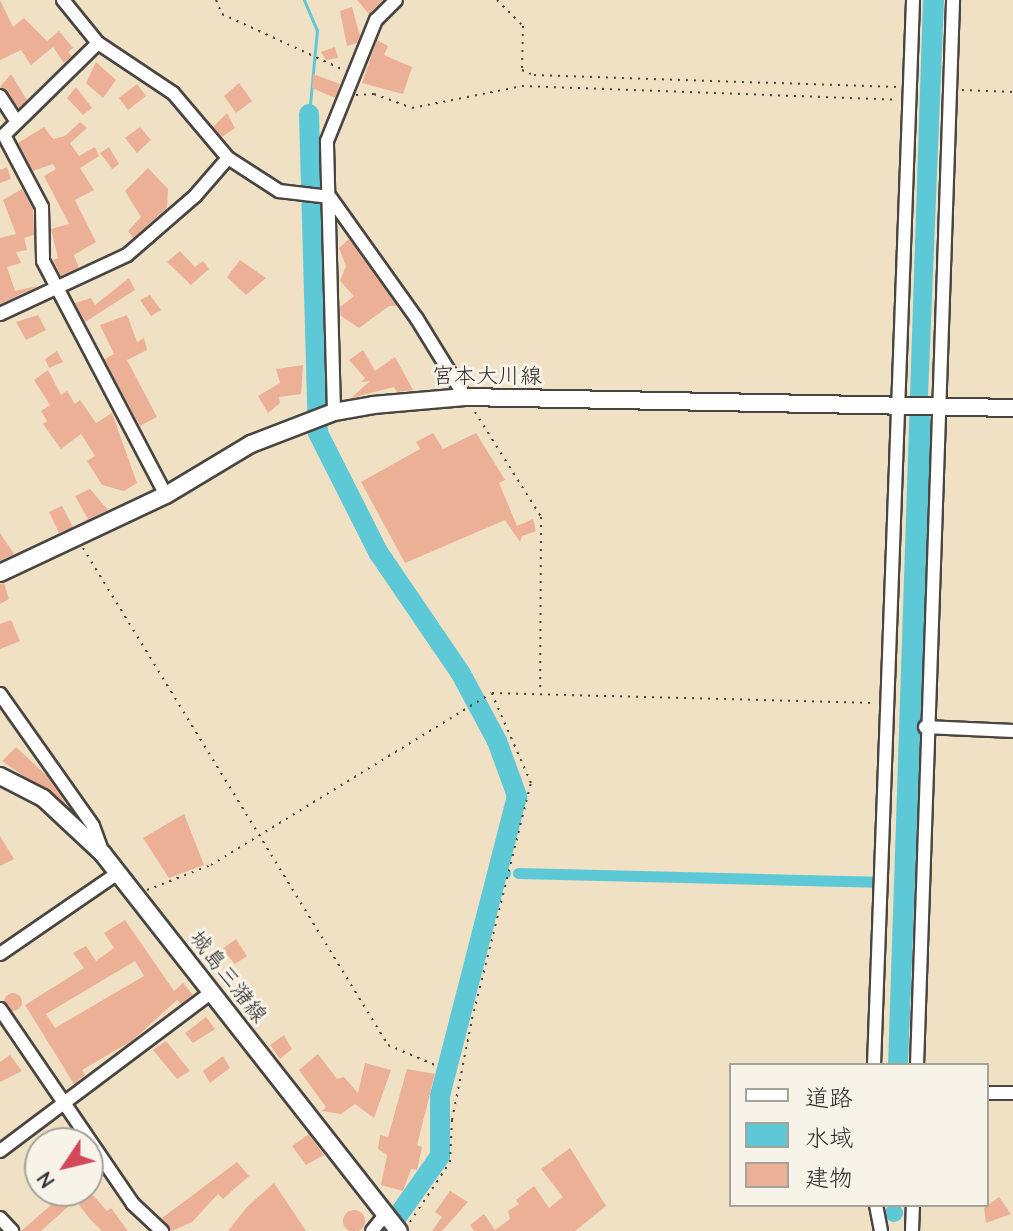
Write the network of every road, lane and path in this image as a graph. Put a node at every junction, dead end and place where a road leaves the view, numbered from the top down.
1 (63, 0) edge
2 (216, 0) edge
3 (396, 0) edge
4 (497, 0) edge
5 (913, 0) edge
6 (953, 0) edge
7 (98, 43) junction
8 (357, 74) junction
9 (949, 89) junction
10 (1013, 92) edge
11 (910, 94) junction
12 (0, 96) edge
13 (348, 96) junction
14 (17, 122) junction
15 (228, 158) junction
16 (325, 196) junction
17 (57, 289) junction
18 (0, 314) edge
19 (465, 397) junction
20 (904, 406) junction
21 (938, 407) junction
22 (1013, 408) edge
23 (330, 414) junction
24 (166, 495) junction
25 (77, 538) junction
26 (0, 573) edge
27 (540, 692) junction
28 (492, 693) junction
29 (0, 694) edge
30 (889, 704) junction
31 (925, 727) junction
32 (1013, 731) edge
33 (0, 776) edge
34 (259, 835) junction
35 (103, 854) junction
36 (118, 873) junction
37 (136, 898) junction
38 (0, 954) edge
39 (212, 992) junction
40 (0, 1009) edge
41 (874, 1063) edge
42 (917, 1063) edge
43 (435, 1065) dead end
44 (989, 1093) edge
45 (1013, 1093) edge
46 (64, 1105) junction
47 (0, 1151) edge
48 (876, 1207) edge
49 (913, 1207) edge
50 (385, 1215) junction
51 (0, 1218) edge
52 (12, 1231) edge
53 (162, 1231) edge
54 (372, 1231) edge
55 (401, 1231) edge
56 (881, 1231) edge
57 (911, 1231) edge

1 - 7 street
2 - 8 path
3 - 8 street
4 - 11 path
5 - 11 street
6 - 9 street
7 - 14 street
7 - 15 street
8 - 13 street
9 - 10 path
9 - 21 street
11 - 13 path
11 - 20 street
12 - 14 street
13 - 16 street
14 - 17 street
15 - 16 street
15 - 17 street
16 - 19 street
16 - 23 street
17 - 18 street
17 - 24 street
19 - 20 main road, 宮本大川線
19 - 23 main road, 宮本大川線
19 - 27 path
20 - 21 main road, 宮本大川線
20 - 30 street
21 - 22 main road, 宮本大川線
21 - 31 street
23 - 24 main road, 宮本大川線
24 - 25 main road, 宮本大川線
25 - 26 main road, 宮本大川線
25 - 34 path
27 - 28 path
27 - 30 path
28 - 34 path
28 - 55 path
29 - 35 street
30 - 41 street
31 - 32 street
31 - 42 street
33 - 35 main road, 城島三潴線
34 - 37 path
34 - 43 path
35 - 36 main road, 城島三潴線
36 - 37 main road, 城島三潴線
36 - 38 street
37 - 39 main road, 城島三潴線
39 - 46 street
39 - 50 main road, 城島三潴線
40 - 46 street
44 - 45 street
46 - 47 street
46 - 53 street
48 - 56 street
49 - 57 street
50 - 54 street
50 - 55 main road, 城島三潴線
51 - 52 street

